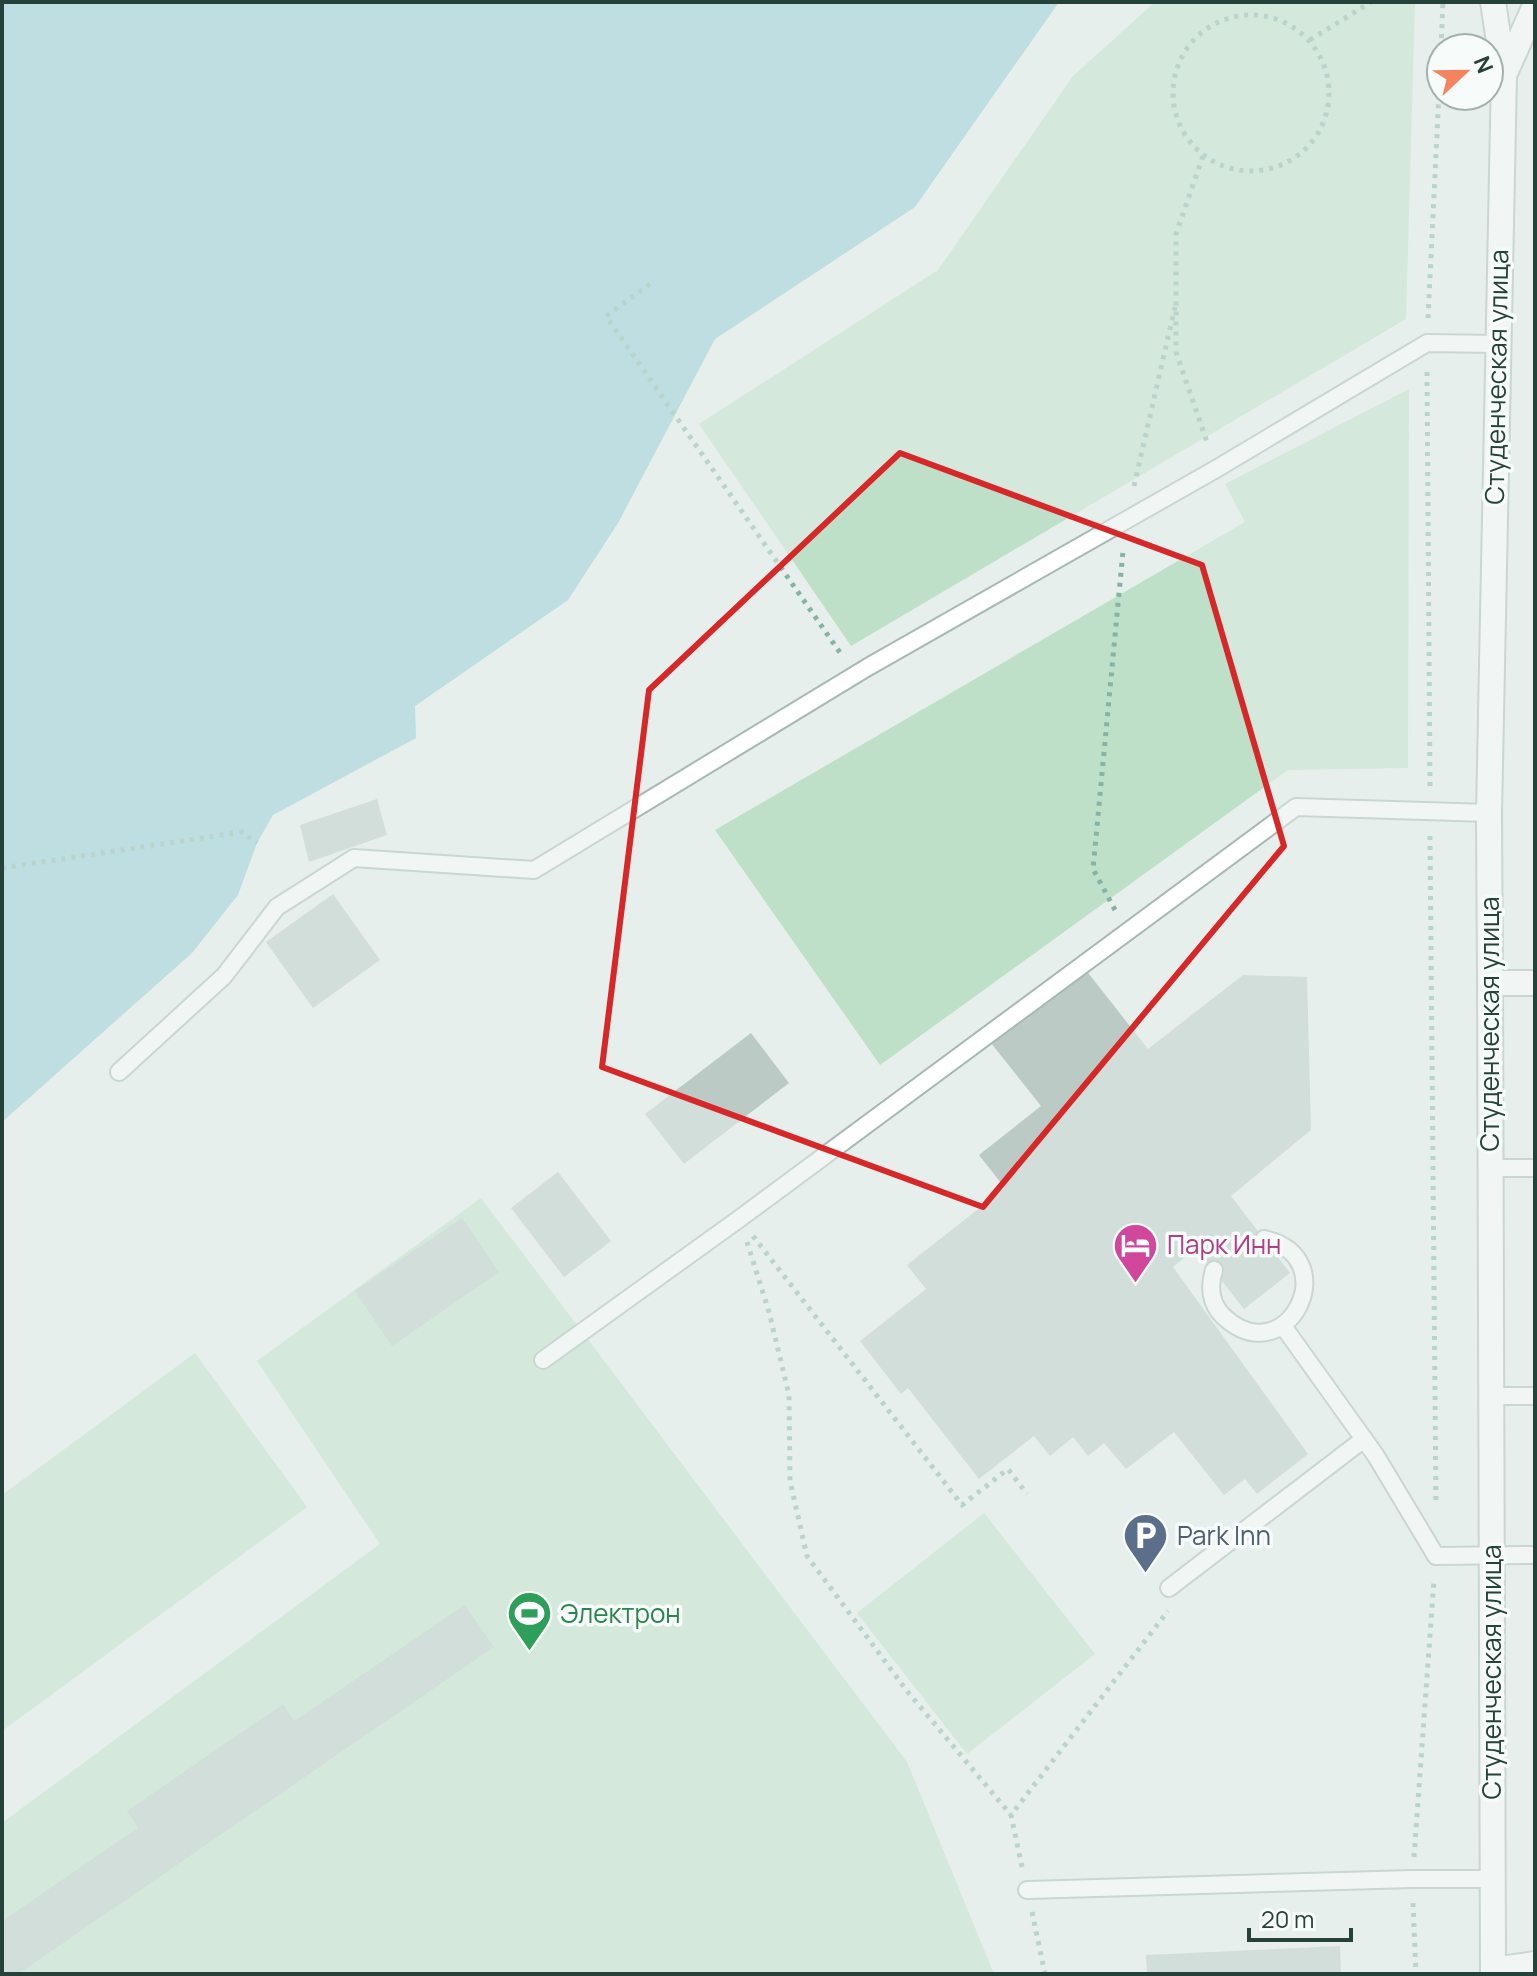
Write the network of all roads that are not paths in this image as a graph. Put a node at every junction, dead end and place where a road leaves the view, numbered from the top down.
1 (1493, 2) edge
2 (1535, 6) edge
3 (1498, 32) edge
4 (1505, 73) edge
5 (1503, 112) edge
6 (1498, 344) junction
7 (1489, 813) junction
8 (1490, 983) junction
9 (1535, 983) edge
10 (119, 1072) dead end
11 (1491, 1168) junction
12 (1535, 1168) edge
13 (1264, 1239) dead end
14 (1214, 1270) dead end
15 (1283, 1326) junction
16 (543, 1360) dead end
17 (1491, 1396) junction
18 (1535, 1396) edge
19 (1364, 1439) junction
20 (1492, 1555) junction
21 (1535, 1555) edge
22 (1169, 1588) road end
23 (1491, 1879) junction
24 (1027, 1890) road end
25 (1535, 1964) edge
26 (1493, 1972) edge

1 - 3 street, Студенческая улица
2 - 4 street, Студенческая улица
5 - 6 street, Студенческая улица
6 - 7 street, Студенческая улица
6 - 10 lane
7 - 8 street, Студенческая улица
7 - 16 lane
8 - 9 street
8 - 11 street, Студенческая улица
11 - 12 lane
11 - 17 street, Студенческая улица
13 - 15 lane
14 - 15 lane
15 - 19 lane
17 - 18 lane
17 - 20 street, Студенческая улица
19 - 20 lane
19 - 22 lane
20 - 21 lane
20 - 23 street, Студенческая улица
23 - 24 lane
23 - 26 street, Студенческая улица
25 - 26 street

